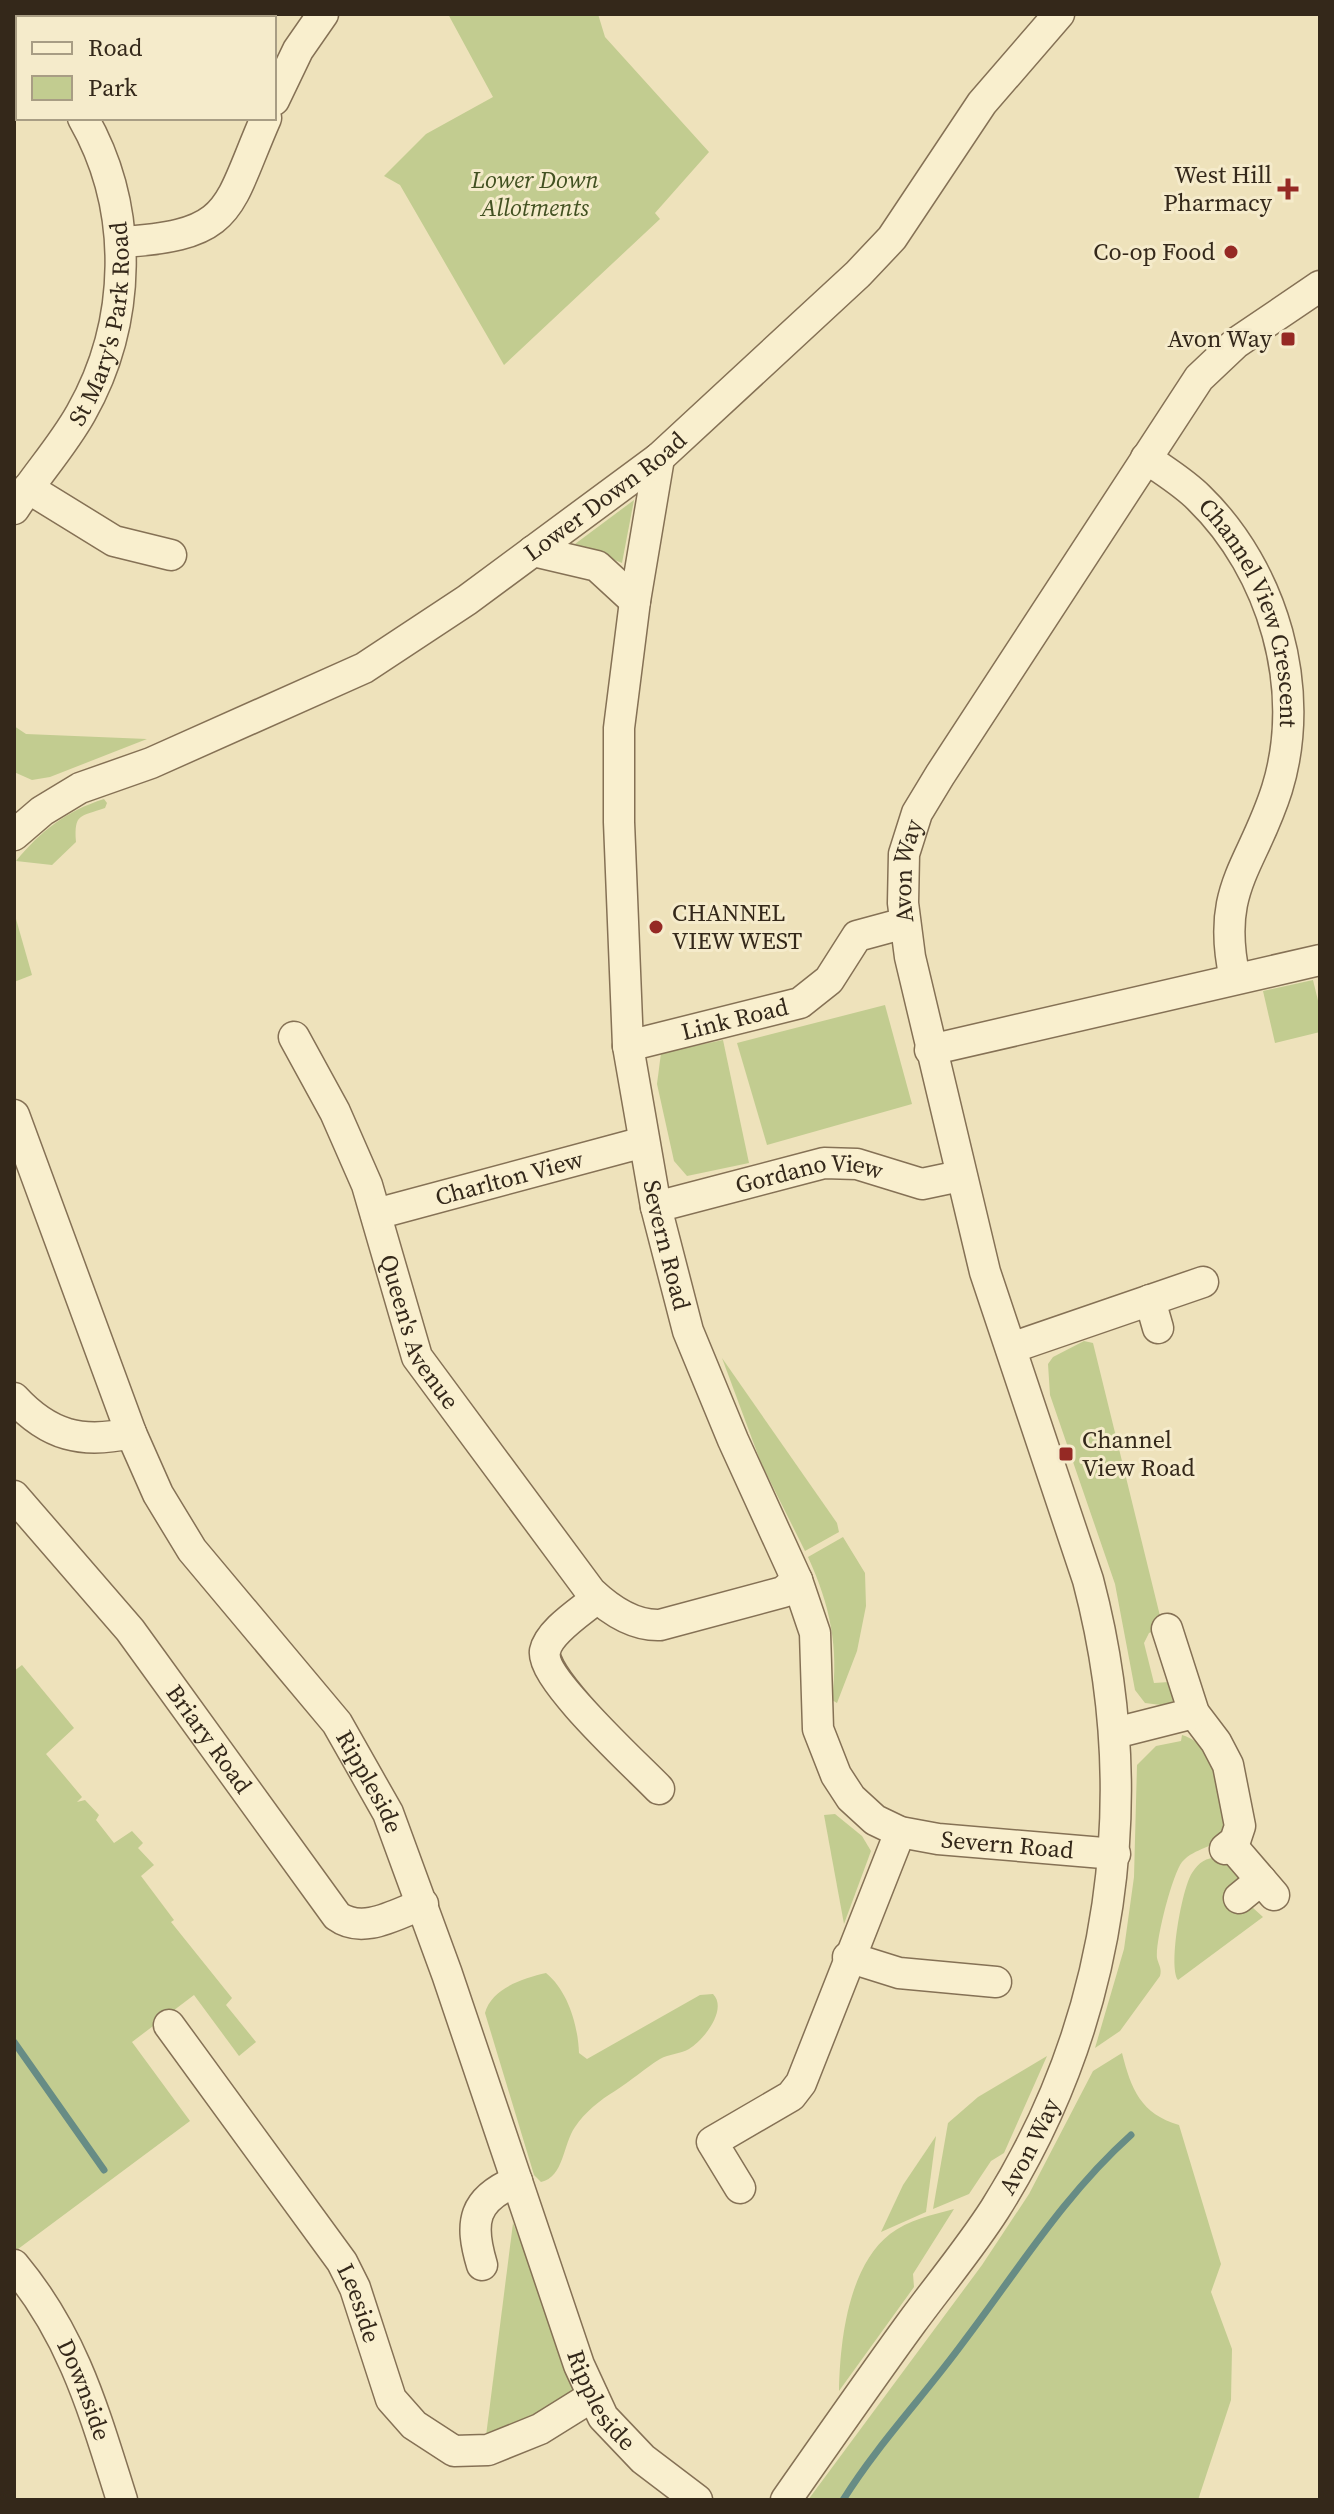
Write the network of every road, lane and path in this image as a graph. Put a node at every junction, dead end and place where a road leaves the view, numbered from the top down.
1 (323, 14) edge
2 (1059, 14) edge
3 (276, 96) edge
4 (87, 120) edge
5 (265, 120) edge
6 (122, 242) junction
7 (1320, 286) edge
8 (659, 458) junction
9 (1146, 458) junction
10 (21, 498) edge
11 (533, 551) junction
12 (154, 556) dead end
13 (635, 601) junction
14 (19, 820) edge
15 (905, 923) junction
16 (1320, 960) edge
17 (1235, 979) junction
18 (294, 1037) dead end
19 (628, 1046) junction
20 (930, 1050) junction
21 (14, 1115) edge
22 (644, 1142) junction
23 (960, 1176) junction
24 (25, 1180) edge
25 (656, 1207) junction
26 (376, 1214) junction
27 (1203, 1282) dead end
28 (1011, 1348) junction
29 (14, 1398) edge
30 (131, 1433) junction
31 (14, 1496) edge
32 (797, 1580) junction
33 (597, 1598) junction
34 (1167, 1629) dead end
35 (1194, 1713) junction
36 (1115, 1733) junction
37 (659, 1789) dead end
38 (900, 1832) junction
39 (1115, 1854) junction
40 (1258, 1891) dead end
41 (423, 1904) junction
42 (848, 1957) junction
43 (996, 1982) dead end
44 (169, 2025) dead end
45 (517, 2181) junction
46 (740, 2188) dead end
47 (482, 2265) dead end
48 (33, 2274) edge
49 (593, 2396) junction
50 (122, 2500) edge
51 (697, 2500) edge
52 (786, 2500) edge

1 - 3 street
2 - 8 street, Lower Down Road
4 - 6 street, St Mary's Park Road
5 - 6 street
6 - 10 street, St Mary's Park Road
7 - 9 street, Avon Way
8 - 11 street, Lower Down Road
8 - 13 street, Severn Road
9 - 15 street, Avon Way
9 - 17 street, Channel View Crescent
10 - 12 street
11 - 13 street
11 - 14 street, Lower Down Road
13 - 19 street, Severn Road
15 - 19 street, Link Road
15 - 20 street, Avon Way
16 - 17 street
17 - 20 street
18 - 26 street, Queen's Avenue
19 - 22 street, Severn Road
20 - 23 street, Avon Way
21 - 24 street, Rippleside
22 - 25 street, Severn Road
22 - 26 street, Charlton View
23 - 25 street, Gordano View
23 - 28 street, Avon Way
24 - 30 street, Rippleside
25 - 32 street, Severn Road
26 - 33 street, Queen's Avenue
27 - 28 street
28 - 36 street, Avon Way
29 - 30 street
30 - 41 street, Rippleside
31 - 41 street, Briary Road
32 - 33 street, Queen's Avenue
32 - 38 street, Severn Road
33 - 37 street
34 - 35 street
35 - 36 street
35 - 40 street
36 - 39 street, Avon Way
38 - 39 street, Severn Road
38 - 42 street
39 - 52 street, Avon Way
41 - 45 street, Rippleside
42 - 43 street
42 - 46 street
44 - 49 street, Leeside
45 - 47 street
45 - 49 street, Rippleside
48 - 50 street, Downside
49 - 51 street, Rippleside

